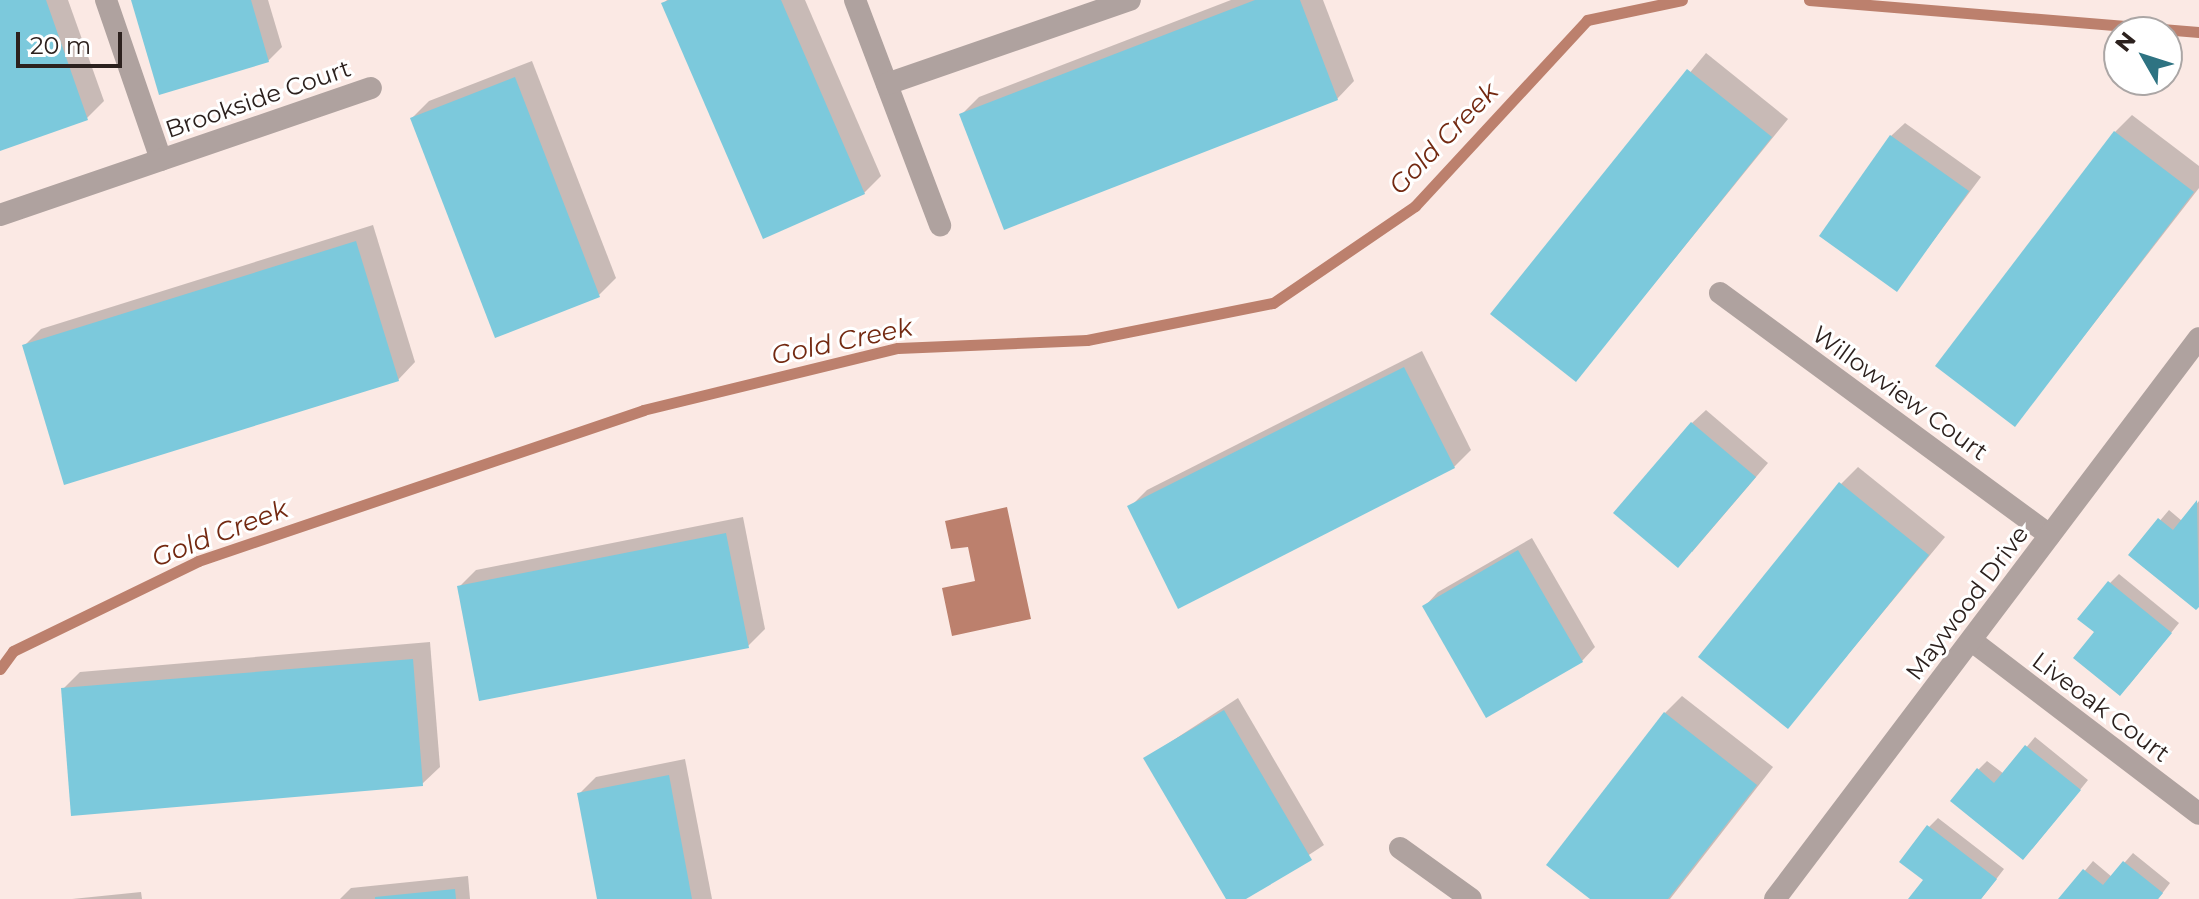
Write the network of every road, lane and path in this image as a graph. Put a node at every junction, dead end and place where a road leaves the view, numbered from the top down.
1 (106, 0) edge
2 (855, 0) edge
3 (1130, 0) edge
4 (887, 84) junction
5 (371, 88) dead end
6 (161, 160) junction
7 (0, 215) edge
8 (940, 225) dead end
9 (1720, 293) dead end
10 (2199, 338) edge
11 (2050, 535) junction
12 (1972, 641) junction
13 (2199, 814) edge
14 (1400, 848) dead end
15 (1471, 899) edge
16 (1775, 899) edge

1 - 6 street, Brookside Court
2 - 4 street
3 - 4 street
4 - 8 street
5 - 6 street, Brookside Court
6 - 7 street, Brookside Court
9 - 11 street, Willowview Court
10 - 11 street, Maywood Drive
11 - 12 street, Maywood Drive
12 - 13 street, Liveoak Court
12 - 16 street, Maywood Drive
14 - 15 street

